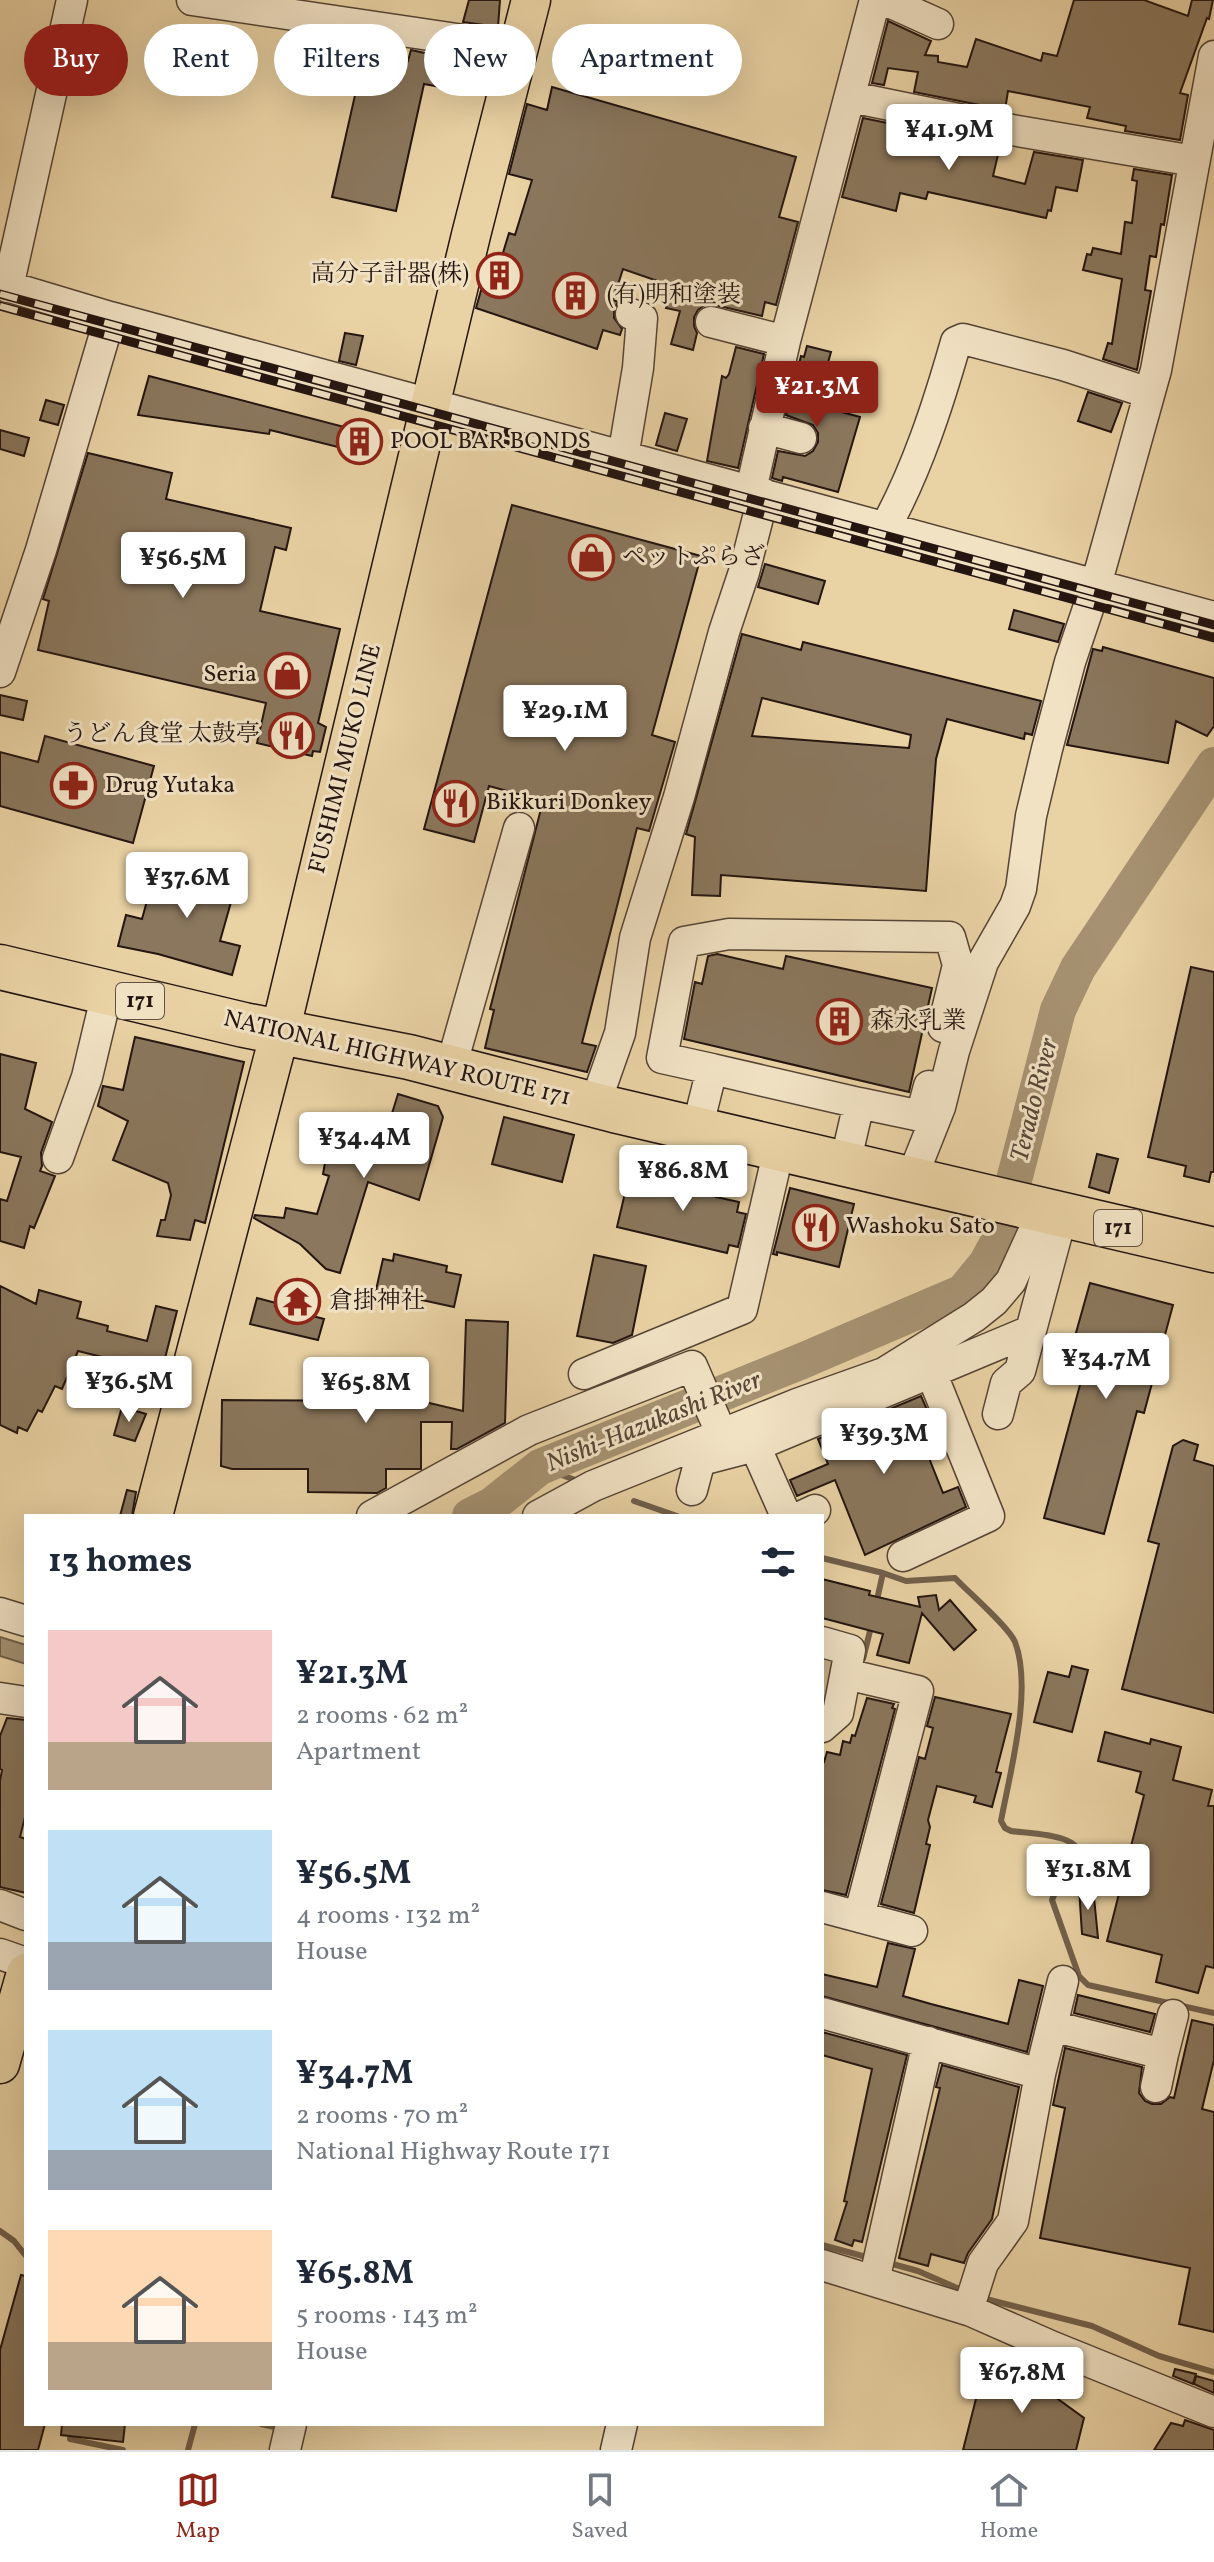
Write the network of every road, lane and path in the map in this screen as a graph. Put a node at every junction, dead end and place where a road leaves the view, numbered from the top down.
1 (72, 0) edge
2 (192, 0) edge
3 (531, 0) edge
4 (875, 0) edge
5 (885, 0) edge
6 (524, 24) edge
7 (938, 24) dead end
8 (424, 34) edge
9 (1214, 56) edge
10 (506, 96) edge
11 (851, 97) junction
12 (1208, 128) edge
13 (1194, 161) junction
14 (4, 286) edge
15 (631, 314) dead end
16 (110, 317) junction
17 (711, 322) dead end
18 (785, 341) junction
19 (1149, 393) junction
20 (432, 404) junction
21 (764, 428) junction
22 (801, 438) dead end
23 (623, 457) junction
24 (757, 492) junction
25 (885, 528) junction
26 (1096, 585) junction
27 (1214, 617) edge
28 (0, 672) edge
29 (519, 828) dead end
30 (0, 967) edge
31 (107, 993) junction
32 (280, 1032) junction
33 (451, 1067) junction
34 (712, 1069) junction
35 (859, 1103) junction
36 (595, 1104) junction
37 (697, 1129) junction
38 (779, 1149) junction
39 (58, 1158) dead end
40 (845, 1164) junction
41 (911, 1180) junction
42 (1029, 1214) junction
43 (1214, 1250) edge
44 (1030, 1331) junction
45 (931, 1372) junction
46 (584, 1374) dead end
47 (998, 1414) dead end
48 (722, 1435) junction
49 (755, 1446) junction
50 (700, 1460) junction
51 (648, 1481) dead end
52 (692, 1490) dead end
53 (154, 1514) edge
54 (376, 1514) edge
55 (542, 1514) edge
56 (785, 1514) edge
57 (903, 1556) dead end
58 (0, 1613) edge
59 (24, 1620) edge
60 (824, 1643) edge
61 (846, 1674) junction
62 (0, 1698) edge
63 (24, 1702) edge
64 (824, 1725) edge
65 (0, 1905) edge
66 (824, 1908) edge
67 (24, 1914) edge
68 (859, 1917) junction
69 (912, 1931) dead end
70 (0, 1954) edge
71 (24, 1962) edge
72 (24, 1981) edge
73 (1063, 1981) dead end
74 (824, 2014) edge
75 (1173, 2015) dead end
76 (1052, 2026) junction
77 (928, 2042) junction
78 (9, 2043) edge
79 (1163, 2054) junction
80 (1040, 2074) junction
81 (1156, 2087) dead end
82 (824, 2266) edge
83 (874, 2281) junction
84 (968, 2310) junction
85 (1214, 2412) edge
86 (291, 2426) edge
87 (622, 2426) edge
88 (285, 2450) edge
89 (616, 2450) edge

1 - 14 street
2 - 8 street
3 - 6 main road, FUSHIMI MUKO LINE
4 - 11 street
5 - 7 street
9 - 12 street
10 - 20 main road, FUSHIMI MUKO LINE
11 - 13 street
11 - 18 street
12 - 13 street
13 - 19 street
14 - 16 street
15 - 23 street
16 - 20 street
16 - 28 street
17 - 18 street
18 - 21 street
19 - 25 street
19 - 26 street
20 - 23 street
20 - 32 main road, FUSHIMI MUKO LINE
21 - 22 street
21 - 24 street
23 - 24 street
24 - 25 street
24 - 36 street
25 - 26 street
26 - 27 street
26 - 41 street
29 - 33 street
30 - 31 highway, NATIONAL HIGHWAY ROUTE 171 / 171
31 - 32 highway, NATIONAL HIGHWAY ROUTE 171 / 171
31 - 39 street
32 - 33 highway, NATIONAL HIGHWAY ROUTE 171 / 171
32 - 53 main road, FUSHIMI MUKO LINE
33 - 36 highway, NATIONAL HIGHWAY ROUTE 171 / 171
34 - 35 street
34 - 35 street
34 - 37 street
35 - 40 street
36 - 37 highway, NATIONAL HIGHWAY ROUTE 171 / 171
37 - 38 highway, NATIONAL HIGHWAY ROUTE 171 / 171
38 - 40 highway, NATIONAL HIGHWAY ROUTE 171 / 171
38 - 46 street
40 - 41 highway, NATIONAL HIGHWAY ROUTE 171 / 171
41 - 42 highway, NATIONAL HIGHWAY ROUTE 171 / 171
42 - 43 highway, NATIONAL HIGHWAY ROUTE 171 / 171
42 - 44 street
42 - 48 street
44 - 45 street
44 - 47 street
45 - 49 street
45 - 57 street
48 - 54 street
48 - 55 street
49 - 50 street
49 - 56 street
50 - 51 street
50 - 52 street
58 - 59 street
60 - 61 street
61 - 64 street
61 - 68 street
62 - 63 street
65 - 67 street
66 - 68 street
68 - 69 street
70 - 71 street
72 - 78 main road
73 - 76 street
74 - 77 street
75 - 79 street
76 - 79 street
76 - 80 street
77 - 80 street
77 - 83 street
79 - 81 street
80 - 84 street
82 - 83 street
83 - 84 street
84 - 85 street
86 - 88 street
87 - 89 street

